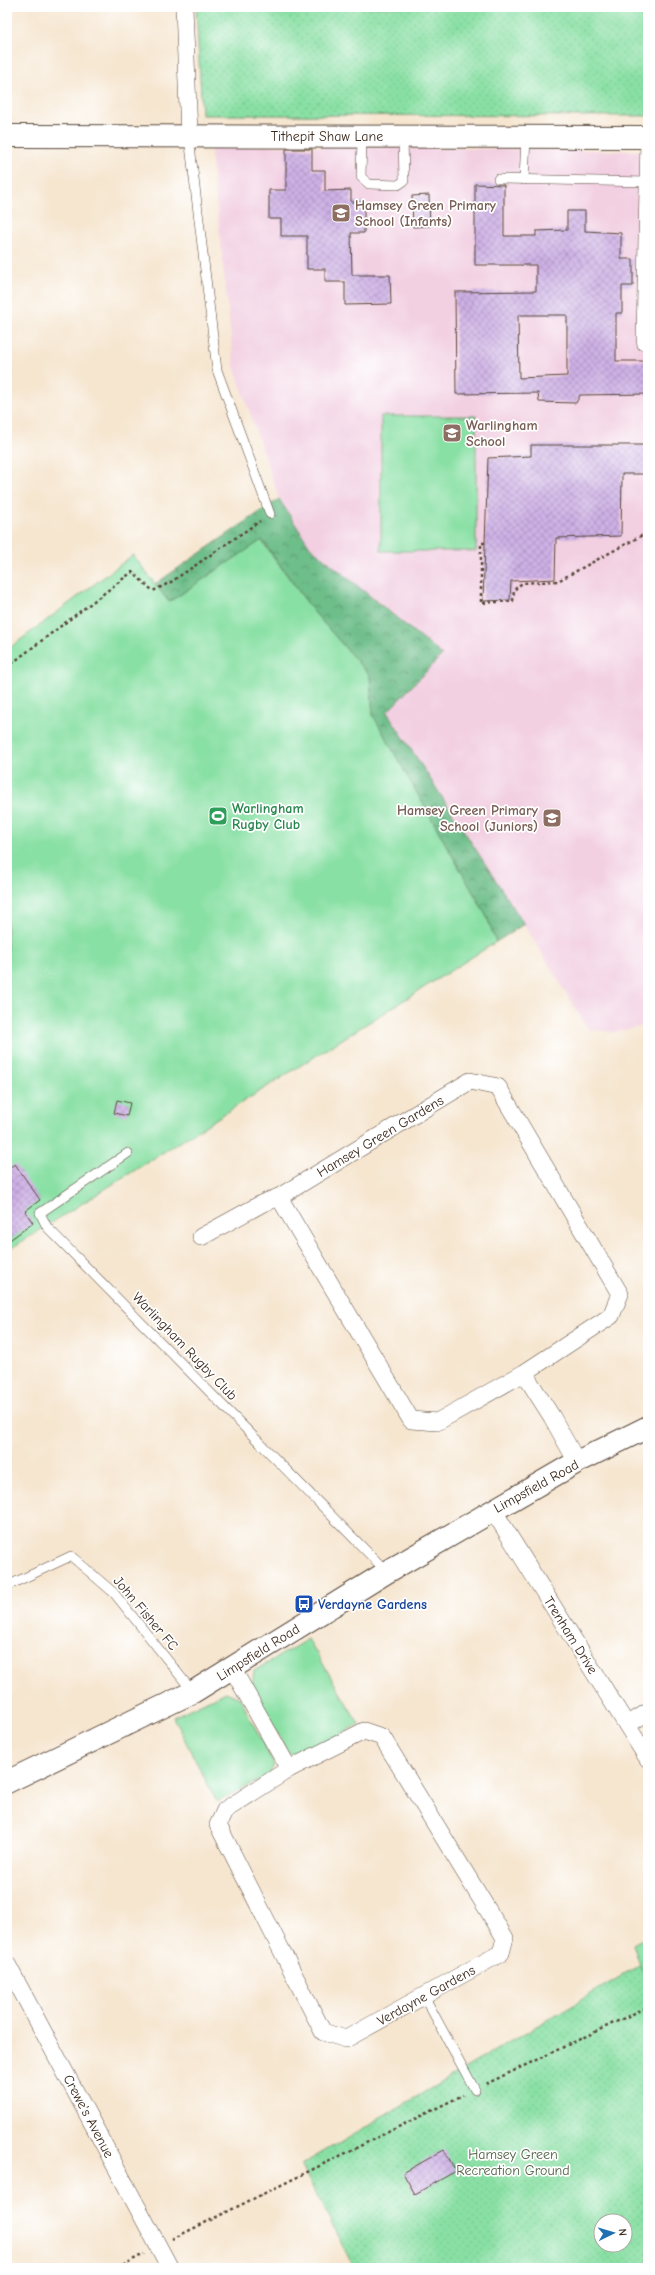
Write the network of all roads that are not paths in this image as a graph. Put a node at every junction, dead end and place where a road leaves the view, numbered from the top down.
1 (184, 7) edge
2 (189, 135) junction
3 (7, 136) edge
4 (362, 136) junction
5 (403, 136) junction
6 (526, 137) junction
7 (646, 137) edge
8 (498, 179) dead end
9 (524, 180) junction
10 (646, 182) edge
11 (648, 345) edge
12 (270, 514) road end
13 (128, 1153) dead end
14 (279, 1197) junction
15 (201, 1237) dead end
16 (524, 1373) junction
17 (648, 1427) edge
18 (577, 1462) junction
19 (493, 1510) junction
20 (387, 1572) junction
21 (7, 1586) edge
22 (232, 1668) junction
23 (193, 1692) junction
24 (648, 1712) edge
25 (627, 1725) junction
26 (648, 1759) edge
27 (289, 1769) junction
28 (7, 1782) edge
29 (7, 1964) edge
30 (424, 1996) junction
31 (475, 2090) road end
32 (170, 2268) edge

1 - 2 street
2 - 3 main road, Tithepit Shaw Lane
2 - 4 main road, Tithepit Shaw Lane
2 - 12 lane
4 - 5 main road, Tithepit Shaw Lane
4 - 5 lane
5 - 6 main road, Tithepit Shaw Lane
6 - 7 main road, Tithepit Shaw Lane
6 - 9 lane
7 - 10 lane
8 - 9 lane
9 - 10 lane
10 - 11 lane
13 - 20 lane, Warlingham Rugby Club
14 - 15 street
14 - 16 street, Hamsey Green Gardens
14 - 16 street, Hamsey Green Gardens
16 - 18 street
17 - 18 main road, Limpsfield Road
18 - 19 main road, Limpsfield Road
19 - 20 main road, Limpsfield Road
19 - 25 street, Trenham Drive
20 - 22 main road, Limpsfield Road
21 - 23 lane, John Fisher FC
22 - 23 main road, Limpsfield Road
22 - 27 street
23 - 28 main road, Limpsfield Road
24 - 25 street
25 - 26 street, Trenham Drive
27 - 30 street, Verdayne Gardens
27 - 30 street, Verdayne Gardens
29 - 32 street, Crewe's Avenue
30 - 31 lane

